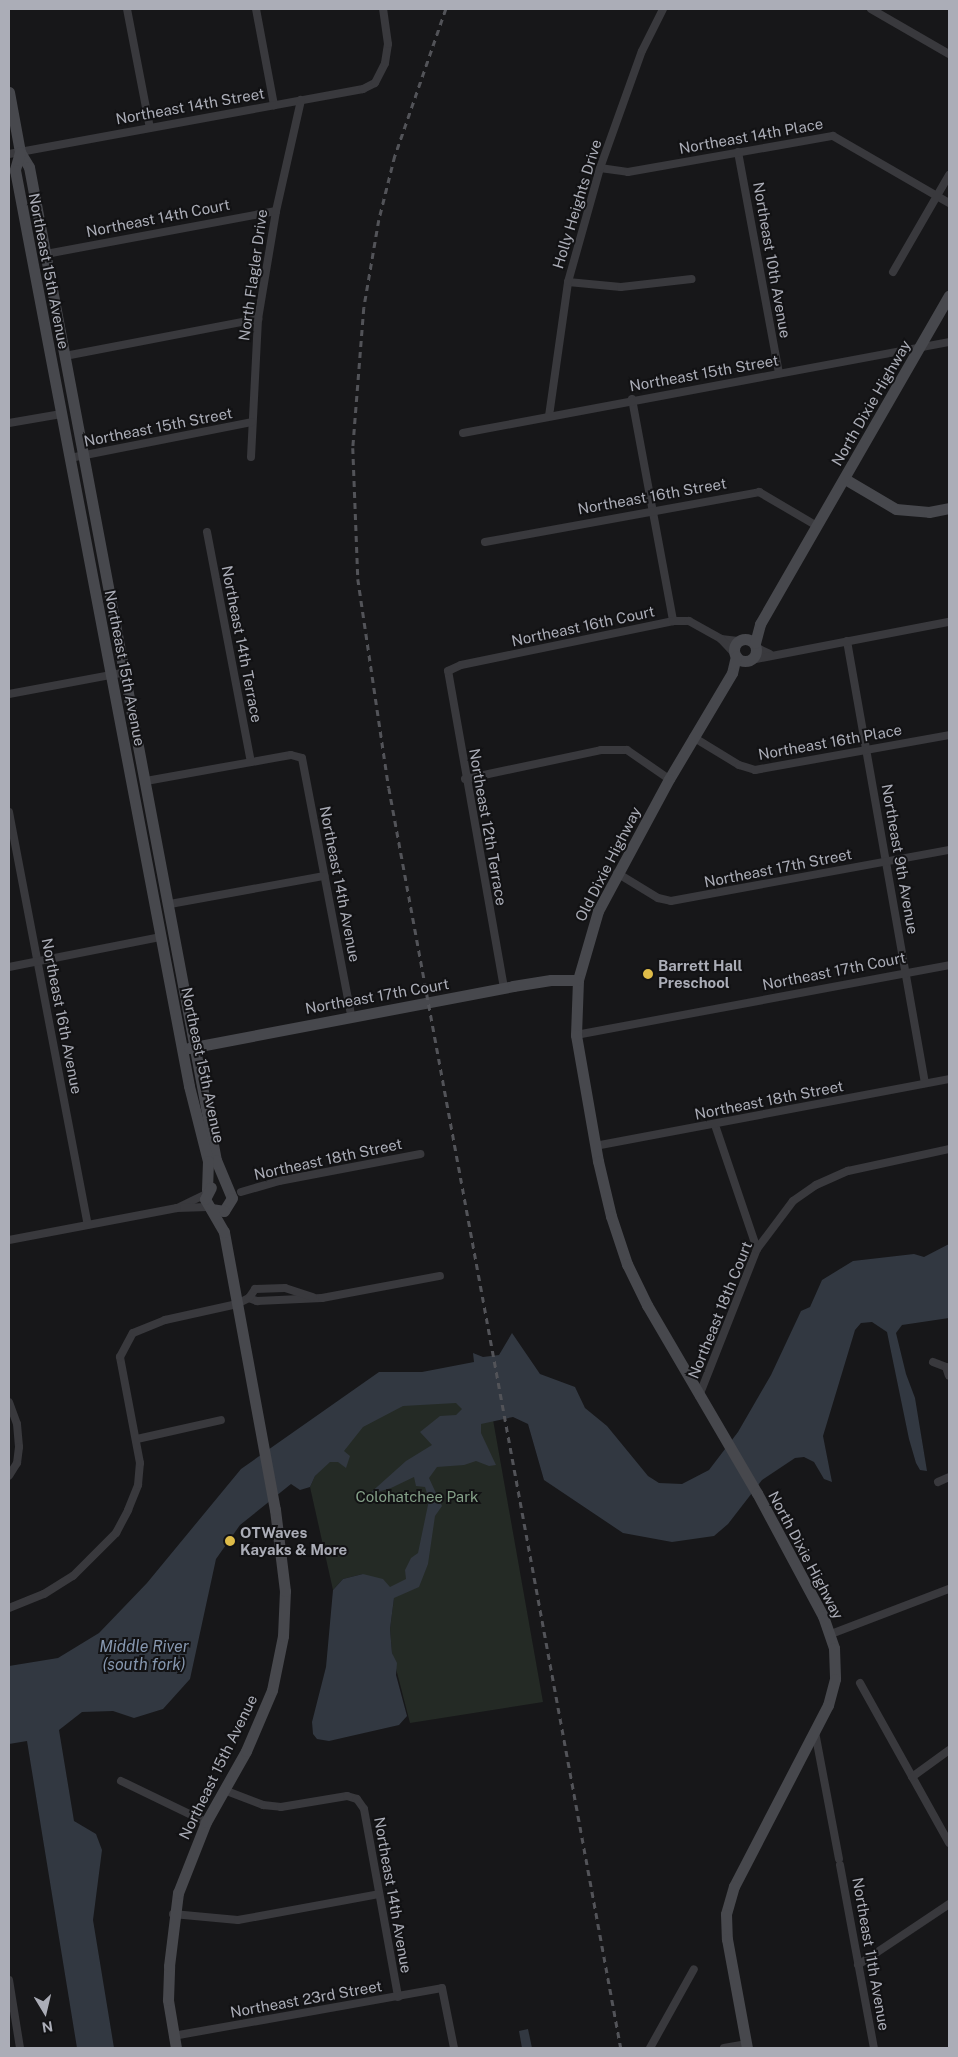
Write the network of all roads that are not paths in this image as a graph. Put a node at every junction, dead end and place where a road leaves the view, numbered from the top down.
1 (127, 9) edge
2 (256, 9) edge
3 (383, 9) edge
4 (663, 9) edge
5 (871, 9) edge
6 (949, 54) edge
7 (9, 92) edge
8 (301, 100) junction
9 (274, 105) junction
10 (150, 128) junction
11 (738, 152) junction
12 (14, 153) edge
13 (600, 168) junction
14 (949, 175) edge
15 (938, 197) junction
16 (949, 203) edge
17 (276, 211) junction
18 (46, 254) junction
19 (893, 272) dead end
20 (692, 279) dead end
21 (568, 282) junction
22 (949, 295) edge
23 (258, 319) junction
24 (949, 342) edge
25 (919, 349) junction
26 (65, 356) junction
27 (779, 374) junction
28 (632, 399) junction
29 (61, 414) junction
30 (549, 416) junction
31 (251, 422) junction
32 (9, 424) edge
33 (463, 433) dead end
34 (84, 455) junction
35 (251, 457) dead end
36 (70, 458) junction
37 (845, 479) junction
38 (949, 508) edge
39 (652, 511) junction
40 (817, 526) junction
41 (207, 532) dead end
42 (485, 542) dead end
43 (674, 621) junction
44 (949, 622) edge
45 (721, 639) junction
46 (847, 641) junction
47 (748, 643) junction
48 (774, 654) junction
49 (742, 658) junction
50 (448, 671) joint
51 (126, 672) junction
52 (111, 675) junction
53 (9, 694) edge
54 (949, 735) edge
55 (693, 737) junction
56 (867, 751) junction
57 (251, 762) junction
58 (669, 778) junction
59 (465, 779) junction
60 (146, 781) junction
61 (9, 812) edge
62 (949, 850) edge
63 (886, 861) junction
64 (617, 873) junction
65 (324, 876) junction
66 (170, 904) junction
67 (161, 937) junction
68 (37, 961) junction
69 (949, 964) edge
70 (9, 966) edge
71 (907, 973) junction
72 (578, 980) junction
73 (504, 988) junction
74 (351, 1016) junction
75 (576, 1035) junction
76 (196, 1046) junction
77 (182, 1049) junction
78 (949, 1079) edge
79 (925, 1084) junction
80 (715, 1125) junction
81 (595, 1146) junction
82 (949, 1149) edge
83 (420, 1154) dead end
84 (228, 1189) junction
85 (207, 1192) junction
86 (241, 1192) junction
87 (230, 1206) junction
88 (177, 1208) junction
89 (210, 1208) junction
90 (88, 1225) junction
91 (224, 1232) junction
92 (9, 1240) edge
93 (757, 1249) junction
94 (440, 1276) dead end
95 (250, 1298) junction
96 (313, 1298) junction
97 (237, 1304) junction
98 (933, 1362) dead end
99 (949, 1376) edge
100 (699, 1396) junction
101 (9, 1402) edge
102 (221, 1420) dead end
103 (137, 1439) junction
104 (9, 1476) edge
105 (949, 1477) edge
106 (938, 1482) dead end
107 (949, 1589) edge
108 (9, 1608) edge
109 (831, 1634) junction
110 (860, 1684) dead end
111 (816, 1732) junction
112 (949, 1750) edge
113 (912, 1777) junction
114 (121, 1780) dead end
115 (224, 1790) junction
116 (206, 1822) junction
117 (949, 1843) edge
118 (378, 1894) junction
119 (949, 1904) edge
120 (173, 1914) junction
121 (858, 1965) junction
122 (694, 1969) dead end
123 (9, 1980) edge
124 (398, 1997) junction
125 (174, 2036) junction
126 (746, 2046) edge
127 (20, 2048) edge
128 (176, 2048) edge
129 (454, 2048) edge
130 (650, 2048) edge
131 (724, 2048) edge
132 (874, 2048) edge

1 - 10 street
2 - 9 street
3 - 8 street, Northeast 14th Street
4 - 13 street, Holly Heights Drive
5 - 6 street
7 - 12 street, Northeast 15th Avenue
8 - 9 street, Northeast 14th Street
8 - 17 street, North Flagler Drive
9 - 10 street, Northeast 14th Street
10 - 12 street, Northeast 14th Street
11 - 13 street, Northeast 14th Place
11 - 15 street, Northeast 14th Place
11 - 27 street, Northeast 10th Avenue
12 - 18 street, Northeast 15th Avenue
12 - 29 street, Northeast 15th Avenue
13 - 21 street, Holly Heights Drive
14 - 15 street
15 - 16 street, Northeast 14th Place
15 - 19 street
17 - 18 street, Northeast 14th Court
17 - 23 street, North Flagler Drive
18 - 26 street, Northeast 15th Avenue
20 - 21 street
21 - 30 street, Holly Heights Drive
22 - 25 street, North Dixie Highway
23 - 26 street
23 - 31 street, North Flagler Drive
24 - 25 street, Northeast 15th Street
25 - 27 street, Northeast 15th Street
25 - 37 street, North Dixie Highway
26 - 34 street, Northeast 15th Avenue
27 - 28 street, Northeast 15th Street
28 - 30 street, Northeast 15th Street
28 - 39 street
29 - 32 street
29 - 36 street, Northeast 15th Avenue
30 - 33 street, Northeast 15th Street
31 - 34 street, Northeast 15th Street
31 - 35 street, North Flagler Drive
34 - 36 street, Northeast 15th Street
34 - 51 street, Northeast 15th Avenue
36 - 52 street, Northeast 15th Avenue
37 - 38 street
37 - 40 street, North Dixie Highway
39 - 40 street, Northeast 16th Street
39 - 42 street, Northeast 16th Street
39 - 43 street
40 - 47 street
41 - 57 street, Northeast 14th Terrace
43 - 45 street, Northeast 16th Court
43 - 50 street, Northeast 16th Court
44 - 46 street, Northeast 16th Court
45 - 47 street, Northeast 16th Court
45 - 49 street, Northeast 16th Court
46 - 48 street, Northeast 16th Court
46 - 56 street, Northeast 9th Avenue
47 - 48 street, Northeast 16th Court
47 - 49 street
47 - 49 street
48 - 49 street, Northeast 16th Court
49 - 55 street, Old Dixie Highway
50 - 59 street, Northeast 12th Terrace
51 - 52 street
51 - 60 street, Northeast 15th Avenue
52 - 53 street
52 - 67 street, Northeast 15th Avenue
54 - 56 street, Northeast 16th Place
55 - 56 street, Northeast 16th Place
55 - 58 street, Old Dixie Highway
56 - 63 street, Northeast 9th Avenue
57 - 60 street
57 - 65 street, Northeast 14th Avenue
58 - 59 street
58 - 64 street, Old Dixie Highway
59 - 73 street, Northeast 12th Terrace
60 - 66 street, Northeast 15th Avenue
61 - 68 street, Northeast 16th Avenue
62 - 63 street, Northeast 17th Street
63 - 64 street, Northeast 17th Street
63 - 71 street, Northeast 9th Avenue
64 - 72 street, Old Dixie Highway
65 - 66 street
65 - 74 street, Northeast 14th Avenue
66 - 76 street, Northeast 15th Avenue
67 - 68 street
67 - 77 street, Northeast 15th Avenue
68 - 70 street
68 - 90 street, Northeast 16th Avenue
69 - 71 street, Northeast 17th Court
71 - 75 street, Northeast 17th Court
71 - 79 street, Northeast 9th Avenue
72 - 73 street, Northeast 17th Court
72 - 75 street, Old Dixie Highway
73 - 74 street, Northeast 17th Court
74 - 76 street, Northeast 17th Court
75 - 81 street, Old Dixie Highway
76 - 77 street, Northeast 17th Court
76 - 84 street, Northeast 15th Avenue
77 - 85 street, Northeast 15th Avenue
78 - 79 street, Northeast 18th Street
79 - 80 street, Northeast 18th Street
80 - 81 street, Northeast 18th Street
80 - 93 street
81 - 100 street, North Dixie Highway
82 - 93 street, Northeast 18th Court
83 - 86 street, Northeast 18th Street
84 - 85 street
84 - 86 street, Northeast 18th Street
84 - 87 street
85 - 88 street
85 - 89 street
86 - 87 street, Northeast 18th Street
87 - 89 street
87 - 91 street, Northeast 15th Avenue
88 - 89 street
88 - 90 street
89 - 91 street, Northeast 15th Avenue
90 - 92 street
91 - 97 street, Northeast 15th Avenue
93 - 100 street, Northeast 18th Court
94 - 96 street
95 - 96 street
95 - 96 street
95 - 97 street
97 - 103 street
97 - 115 street, Northeast 15th Avenue
98 - 99 street
100 - 109 street, North Dixie Highway
101 - 104 street
102 - 103 street
103 - 108 street
105 - 106 street
107 - 109 street
109 - 111 street, North Dixie Highway
110 - 113 street
111 - 121 street, Northeast 11th Avenue
111 - 126 street, North Dixie Highway
112 - 113 street
113 - 117 street
114 - 116 street
115 - 116 street, Northeast 15th Avenue
115 - 118 street, Northeast 14th Avenue
116 - 120 street, Northeast 15th Avenue
118 - 120 street
118 - 124 street, Northeast 14th Avenue
119 - 121 street
120 - 125 street, Northeast 15th Avenue
121 - 132 street, Northeast 11th Avenue
122 - 130 street
123 - 127 street
124 - 125 street, Northeast 23rd Street
124 - 129 street, Northeast 23rd Street
125 - 128 street, Northeast 15th Avenue
126 - 131 street

